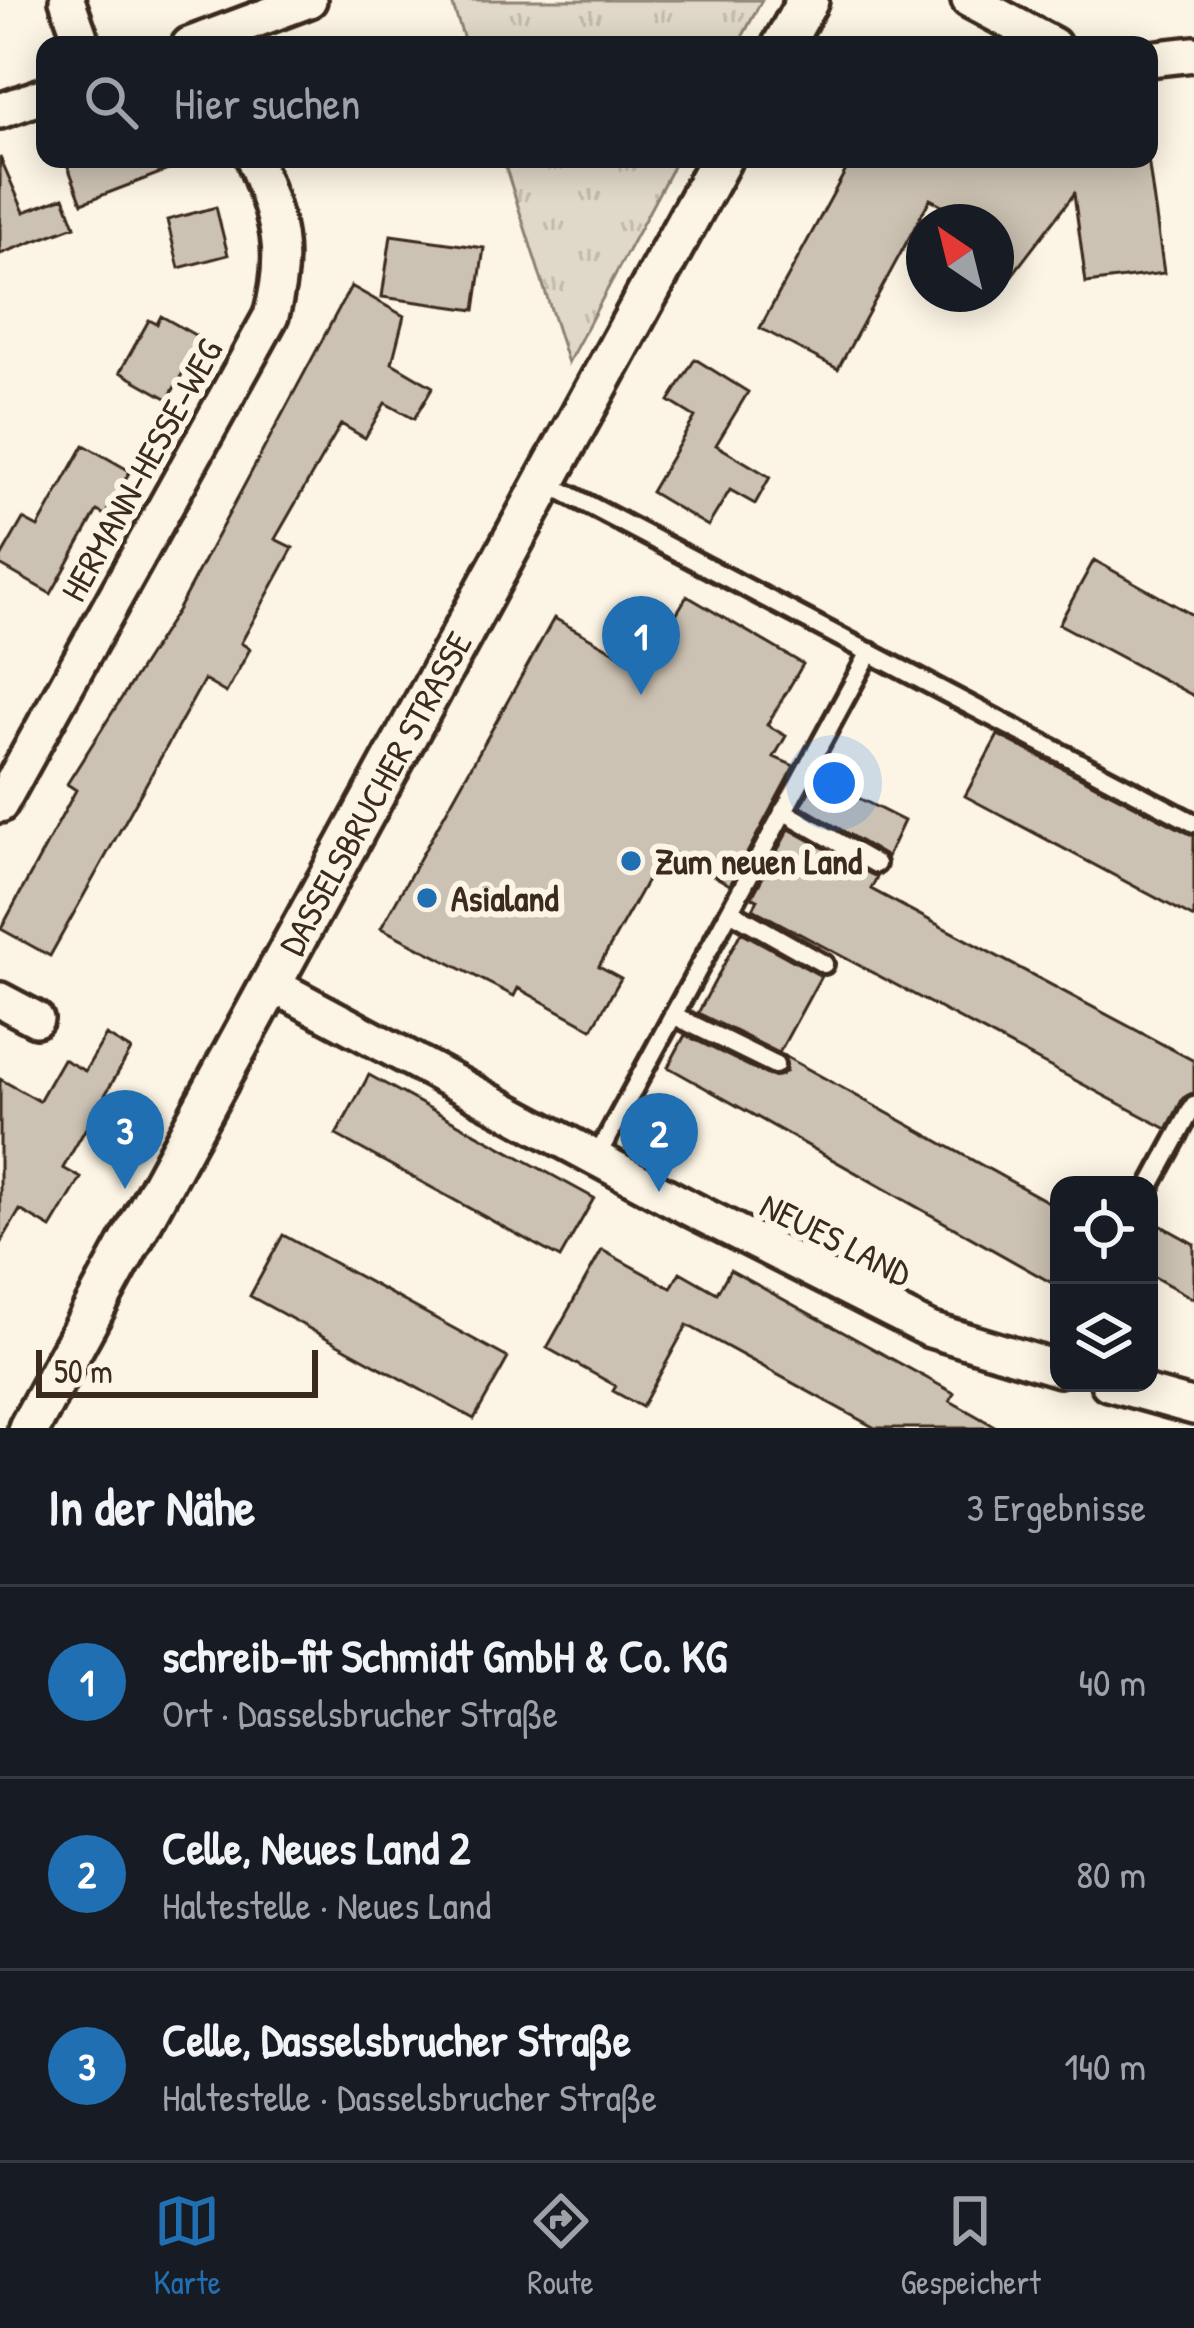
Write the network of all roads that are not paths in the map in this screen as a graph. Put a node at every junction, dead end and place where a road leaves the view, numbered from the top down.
1 (67, 0) edge
2 (309, 0) edge
3 (808, 0) edge
4 (969, 0) edge
5 (80, 36) edge
6 (219, 36) edge
7 (788, 36) edge
8 (1036, 36) edge
9 (1194, 54) edge
10 (1158, 58) edge
11 (36, 97) edge
12 (0, 111) edge
13 (258, 168) edge
14 (716, 168) edge
15 (544, 482) junction
16 (870, 652) junction
17 (0, 805) edge
18 (783, 811) junction
19 (1194, 823) edge
20 (876, 864) dead end
21 (730, 910) junction
22 (824, 964) dead end
23 (269, 983) junction
24 (0, 1000) edge
25 (673, 1015) junction
26 (36, 1019) dead end
27 (775, 1065) dead end
28 (1194, 1105) edge
29 (596, 1157) junction
30 (1156, 1176) edge
31 (1050, 1361) edge
32 (1140, 1392) edge
33 (1194, 1407) edge
34 (28, 1428) edge

1 - 5 street
2 - 6 street
3 - 7 street
4 - 8 street
9 - 10 street
11 - 12 street
13 - 17 street, HERMANN-HESSE-WEG
14 - 15 street, DASSELSBRUCHER STRASSE
15 - 16 lane
15 - 23 street, DASSELSBRUCHER STRASSE
16 - 18 lane
16 - 19 lane
18 - 20 lane
18 - 21 lane
21 - 22 lane
21 - 25 lane
23 - 29 street, NEUES LAND
23 - 34 street, DASSELSBRUCHER STRASSE
24 - 26 street
25 - 27 lane
25 - 29 lane
28 - 30 lane
29 - 31 street, NEUES LAND
32 - 33 street

